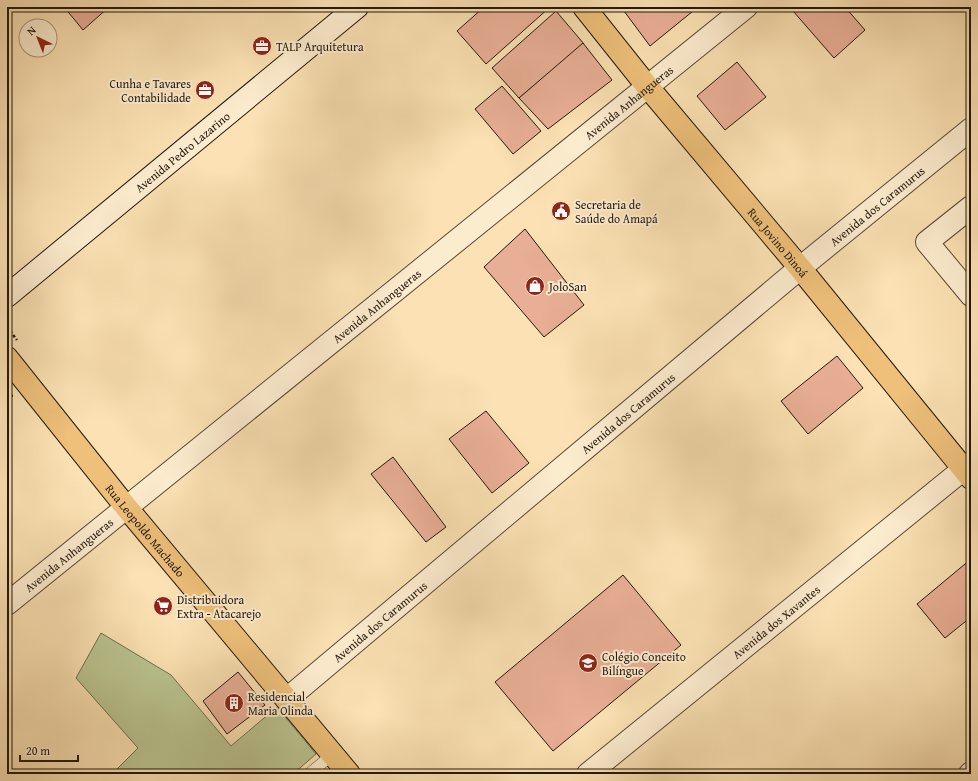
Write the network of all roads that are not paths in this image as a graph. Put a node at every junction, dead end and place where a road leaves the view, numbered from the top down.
1 (357, 7) edge
2 (584, 7) edge
3 (746, 7) edge
4 (647, 86) junction
5 (971, 129) edge
6 (971, 207) edge
7 (800, 268) junction
8 (971, 295) edge
9 (7, 296) edge
10 (7, 358) edge
11 (968, 470) edge
12 (126, 506) junction
13 (7, 604) edge
14 (288, 699) junction
15 (333, 754) junction
16 (309, 774) edge
17 (349, 774) edge
18 (588, 774) edge

1 - 9 street, Avenida Pedro Lazarino
2 - 4 main road, Rua Jovino Dinoá
3 - 4 street, Avenida Anhangueras
4 - 7 main road, Rua Jovino Dinoá
4 - 12 street, Avenida Anhangueras
5 - 7 street, Avenida dos Caramurus
6 - 8 street
7 - 11 main road, Rua Jovino Dinoá
7 - 14 street, Avenida dos Caramurus
10 - 12 main road, Rua Leopoldo Machado
11 - 18 street, Avenida dos Xavantes
12 - 13 street, Avenida Anhangueras
12 - 14 main road, Rua Leopoldo Machado
14 - 15 main road, Rua Leopoldo Machado
15 - 16 lane
15 - 17 main road, Rua Leopoldo Machado

